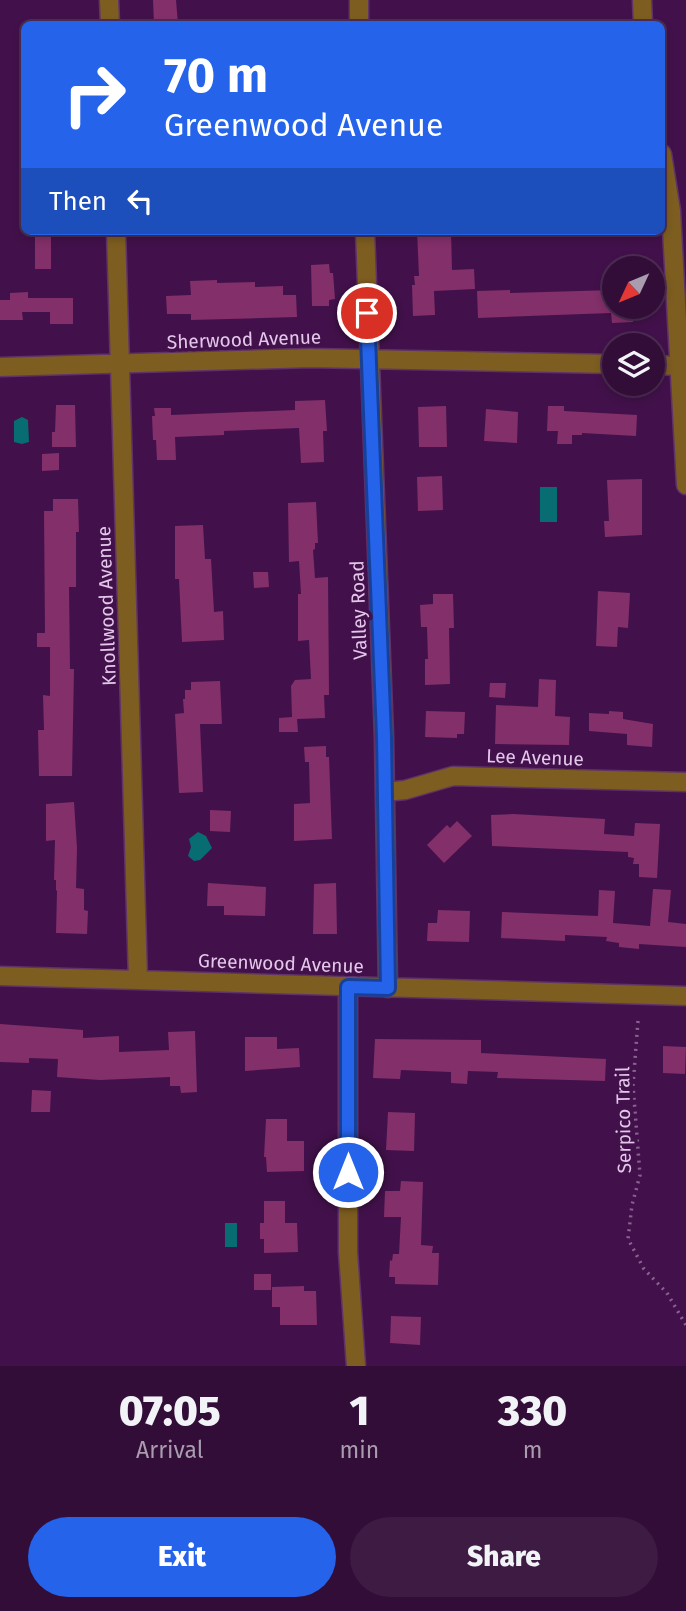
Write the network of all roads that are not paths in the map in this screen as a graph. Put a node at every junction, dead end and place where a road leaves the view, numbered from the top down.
1 (109, 0) edge
2 (359, 0) edge
3 (642, 0) edge
4 (110, 21) edge
5 (359, 21) edge
6 (643, 21) edge
7 (665, 173) edge
8 (116, 235) edge
9 (365, 235) edge
10 (369, 358) junction
11 (120, 364) junction
12 (602, 364) edge
13 (665, 365) edge
14 (680, 366) junction
15 (0, 368) edge
16 (686, 485) edge
17 (686, 782) edge
18 (385, 792) junction
19 (0, 976) edge
20 (138, 979) junction
21 (348, 987) junction
22 (388, 988) junction
23 (686, 996) edge
24 (356, 1366) edge

1 - 4 street
2 - 5 street
3 - 6 street
7 - 14 street
8 - 11 street, Knollwood Avenue
9 - 10 street, Valley Road
10 - 11 street, Sherwood Avenue
10 - 12 street, Sherwood Avenue
10 - 18 street, Valley Road
11 - 15 street, Sherwood Avenue
11 - 20 street, Knollwood Avenue
13 - 14 street
14 - 16 street
17 - 18 street, Lee Avenue
18 - 22 street, Valley Road
19 - 20 street, Greenwood Avenue
20 - 21 street, Greenwood Avenue
21 - 22 street, Greenwood Avenue
21 - 24 street
22 - 23 street, Greenwood Avenue

